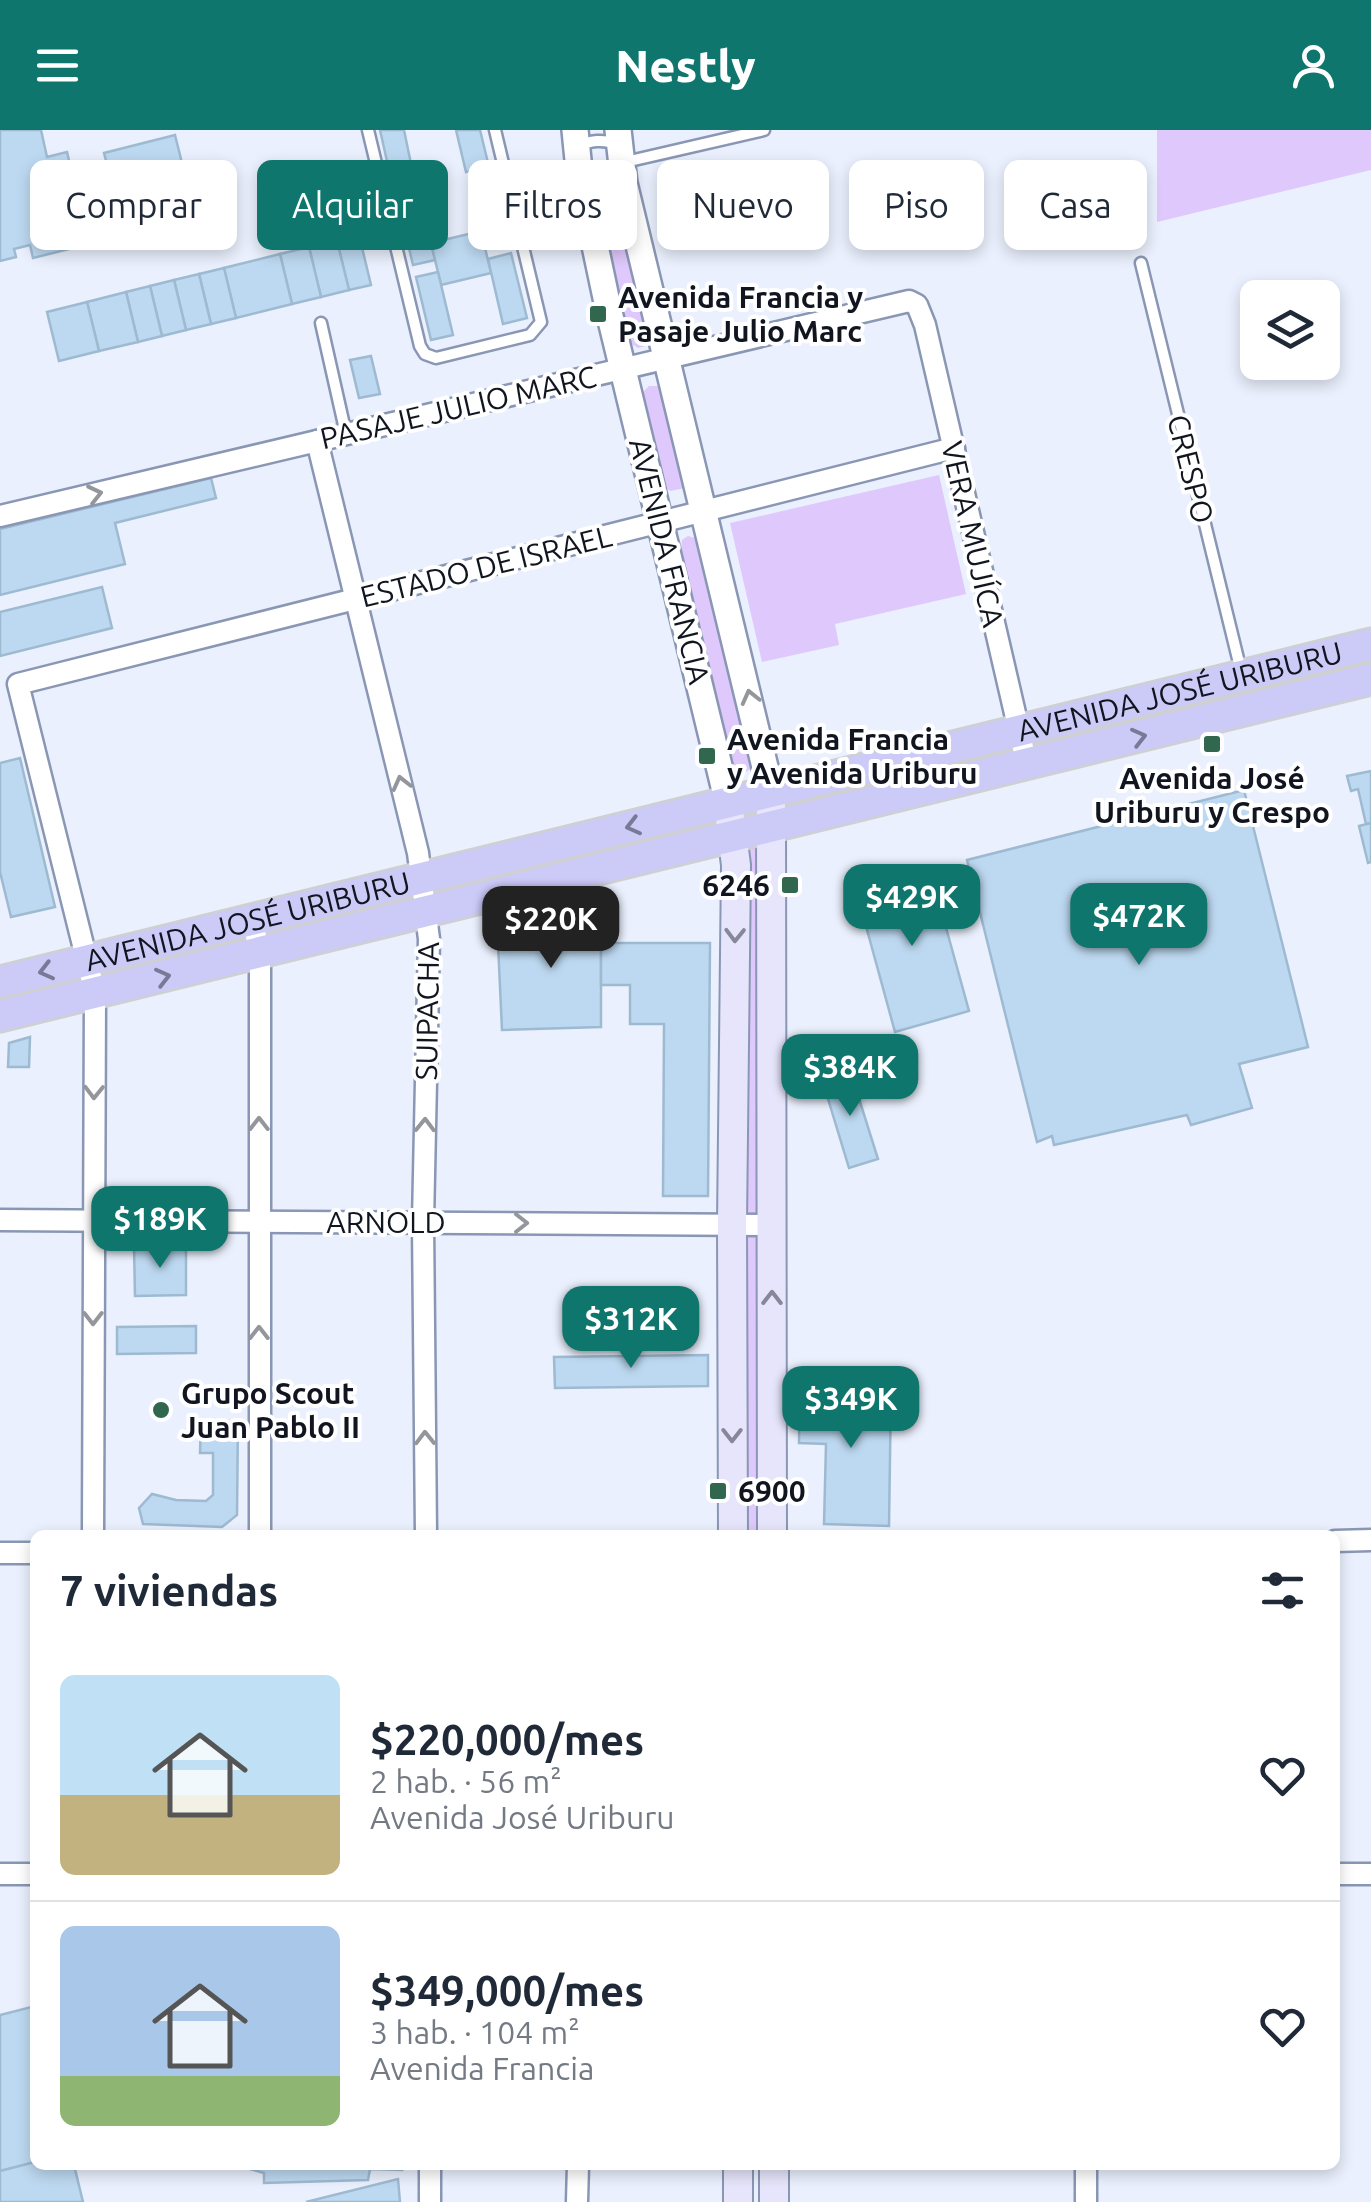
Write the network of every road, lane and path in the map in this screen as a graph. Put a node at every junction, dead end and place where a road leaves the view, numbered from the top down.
1 (368, 130) edge
2 (495, 130) edge
3 (764, 130) edge
4 (575, 138) edge
5 (620, 155) edge
6 (596, 250) edge
7 (1141, 263) dead end
8 (917, 304) joint
9 (321, 323) dead end
10 (666, 357) junction
11 (622, 367) junction
12 (346, 434) junction
13 (317, 440) junction
14 (954, 448) junction
15 (704, 512) junction
16 (0, 516) edge
17 (660, 523) junction
18 (355, 599) junction
19 (1371, 644) edge
20 (1242, 676) junction
21 (1371, 679) edge
22 (1250, 709) junction
23 (1019, 730) junction
24 (1027, 765) junction
25 (770, 792) junction
26 (728, 803) junction
27 (773, 828) junction
28 (734, 838) junction
29 (421, 878) junction
30 (426, 913) junction
31 (252, 920) junction
32 (260, 954) junction
33 (87, 961) junction
34 (0, 982) edge
35 (95, 993) junction
36 (0, 1016) edge
37 (0, 1220) edge
38 (93, 1220) junction
39 (258, 1221) junction
40 (424, 1222) junction
41 (732, 1224) junction
42 (772, 1224) junction
43 (93, 1530) edge
44 (260, 1530) edge
45 (426, 1530) edge
46 (733, 1530) edge
47 (772, 1530) edge
48 (1371, 1540) edge
49 (1340, 1541) edge
50 (0, 1553) edge
51 (30, 1554) edge
52 (0, 1874) edge
53 (30, 1874) edge
54 (1340, 1874) edge
55 (1371, 1874) edge
56 (430, 2170) edge
57 (578, 2170) edge
58 (738, 2170) edge
59 (774, 2170) edge
60 (1086, 2170) edge
61 (430, 2202) edge
62 (577, 2202) edge
63 (738, 2202) edge
64 (774, 2202) edge
65 (1086, 2202) edge

1 - 2 lane
3 - 5 lane
4 - 5 lane
5 - 10 street, AVENIDA FRANCIA
6 - 11 street, AVENIDA FRANCIA
7 - 20 lane, CRESPO
8 - 10 street, PASAJE JULIO MARC
8 - 14 street, VERA MUJÍCA
9 - 12 lane
10 - 11 street, PASAJE JULIO MARC
10 - 15 street, AVENIDA FRANCIA
11 - 12 street, PASAJE JULIO MARC
11 - 17 street, AVENIDA FRANCIA
12 - 13 street, PASAJE JULIO MARC
16 -> 13 street, PASAJE JULIO MARC
13 - 18 street, SUIPACHA
14 - 15 street, ESTADO DE ISRAEL
14 - 23 street, VERA MUJÍCA
15 - 17 street, ESTADO DE ISRAEL
25 -> 15 street, AVENIDA FRANCIA
17 - 18 street, ESTADO DE ISRAEL
17 - 26 street, AVENIDA FRANCIA
29 -> 18 street, SUIPACHA
18 - 33 street, ESTADO DE ISRAEL
19 - 20 main road, AVENIDA JOSÉ URIBURU
20 - 22 street
20 - 23 main road, AVENIDA JOSÉ URIBURU
21 - 22 main road, AVENIDA JOSÉ URIBURU
24 -> 22 main road, AVENIDA JOSÉ URIBURU
23 - 24 street, VERA MUJÍCA
23 - 25 main road, AVENIDA JOSÉ URIBURU
24 - 27 main road, AVENIDA JOSÉ URIBURU
25 - 26 main road, AVENIDA JOSÉ URIBURU
25 - 27 main road, AVENIDA FRANCIA
26 - 28 main road, AVENIDA FRANCIA
26 -> 29 main road, AVENIDA JOSÉ URIBURU
27 - 28 main road, AVENIDA JOSÉ URIBURU
27 - 42 main road, AVENIDA FRANCIA
28 - 30 main road, AVENIDA JOSÉ URIBURU
28 -> 41 main road, AVENIDA FRANCIA
29 - 30 street, SUIPACHA
29 - 31 main road, AVENIDA JOSÉ URIBURU
30 - 32 main road, AVENIDA JOSÉ URIBURU
40 -> 30 street, SUIPACHA
31 - 32 street
31 - 33 main road, AVENIDA JOSÉ URIBURU
35 -> 32 main road, AVENIDA JOSÉ URIBURU
39 -> 32 street
33 -> 34 main road, AVENIDA JOSÉ URIBURU
33 - 35 street
35 - 36 main road, AVENIDA JOSÉ URIBURU
35 -> 38 street
37 - 38 street, ARNOLD
38 - 39 street, ARNOLD
38 -> 43 street
39 - 40 street, ARNOLD
44 -> 39 street
40 -> 41 street, ARNOLD
45 -> 40 street, SUIPACHA
41 - 42 street, ARNOLD
41 -> 46 main road, AVENIDA FRANCIA
47 -> 42 main road, AVENIDA FRANCIA
48 - 49 street
50 - 51 street
52 - 53 street
54 - 55 street
56 - 61 street
57 - 62 street
58 - 63 main road
59 - 64 main road
60 - 65 street

